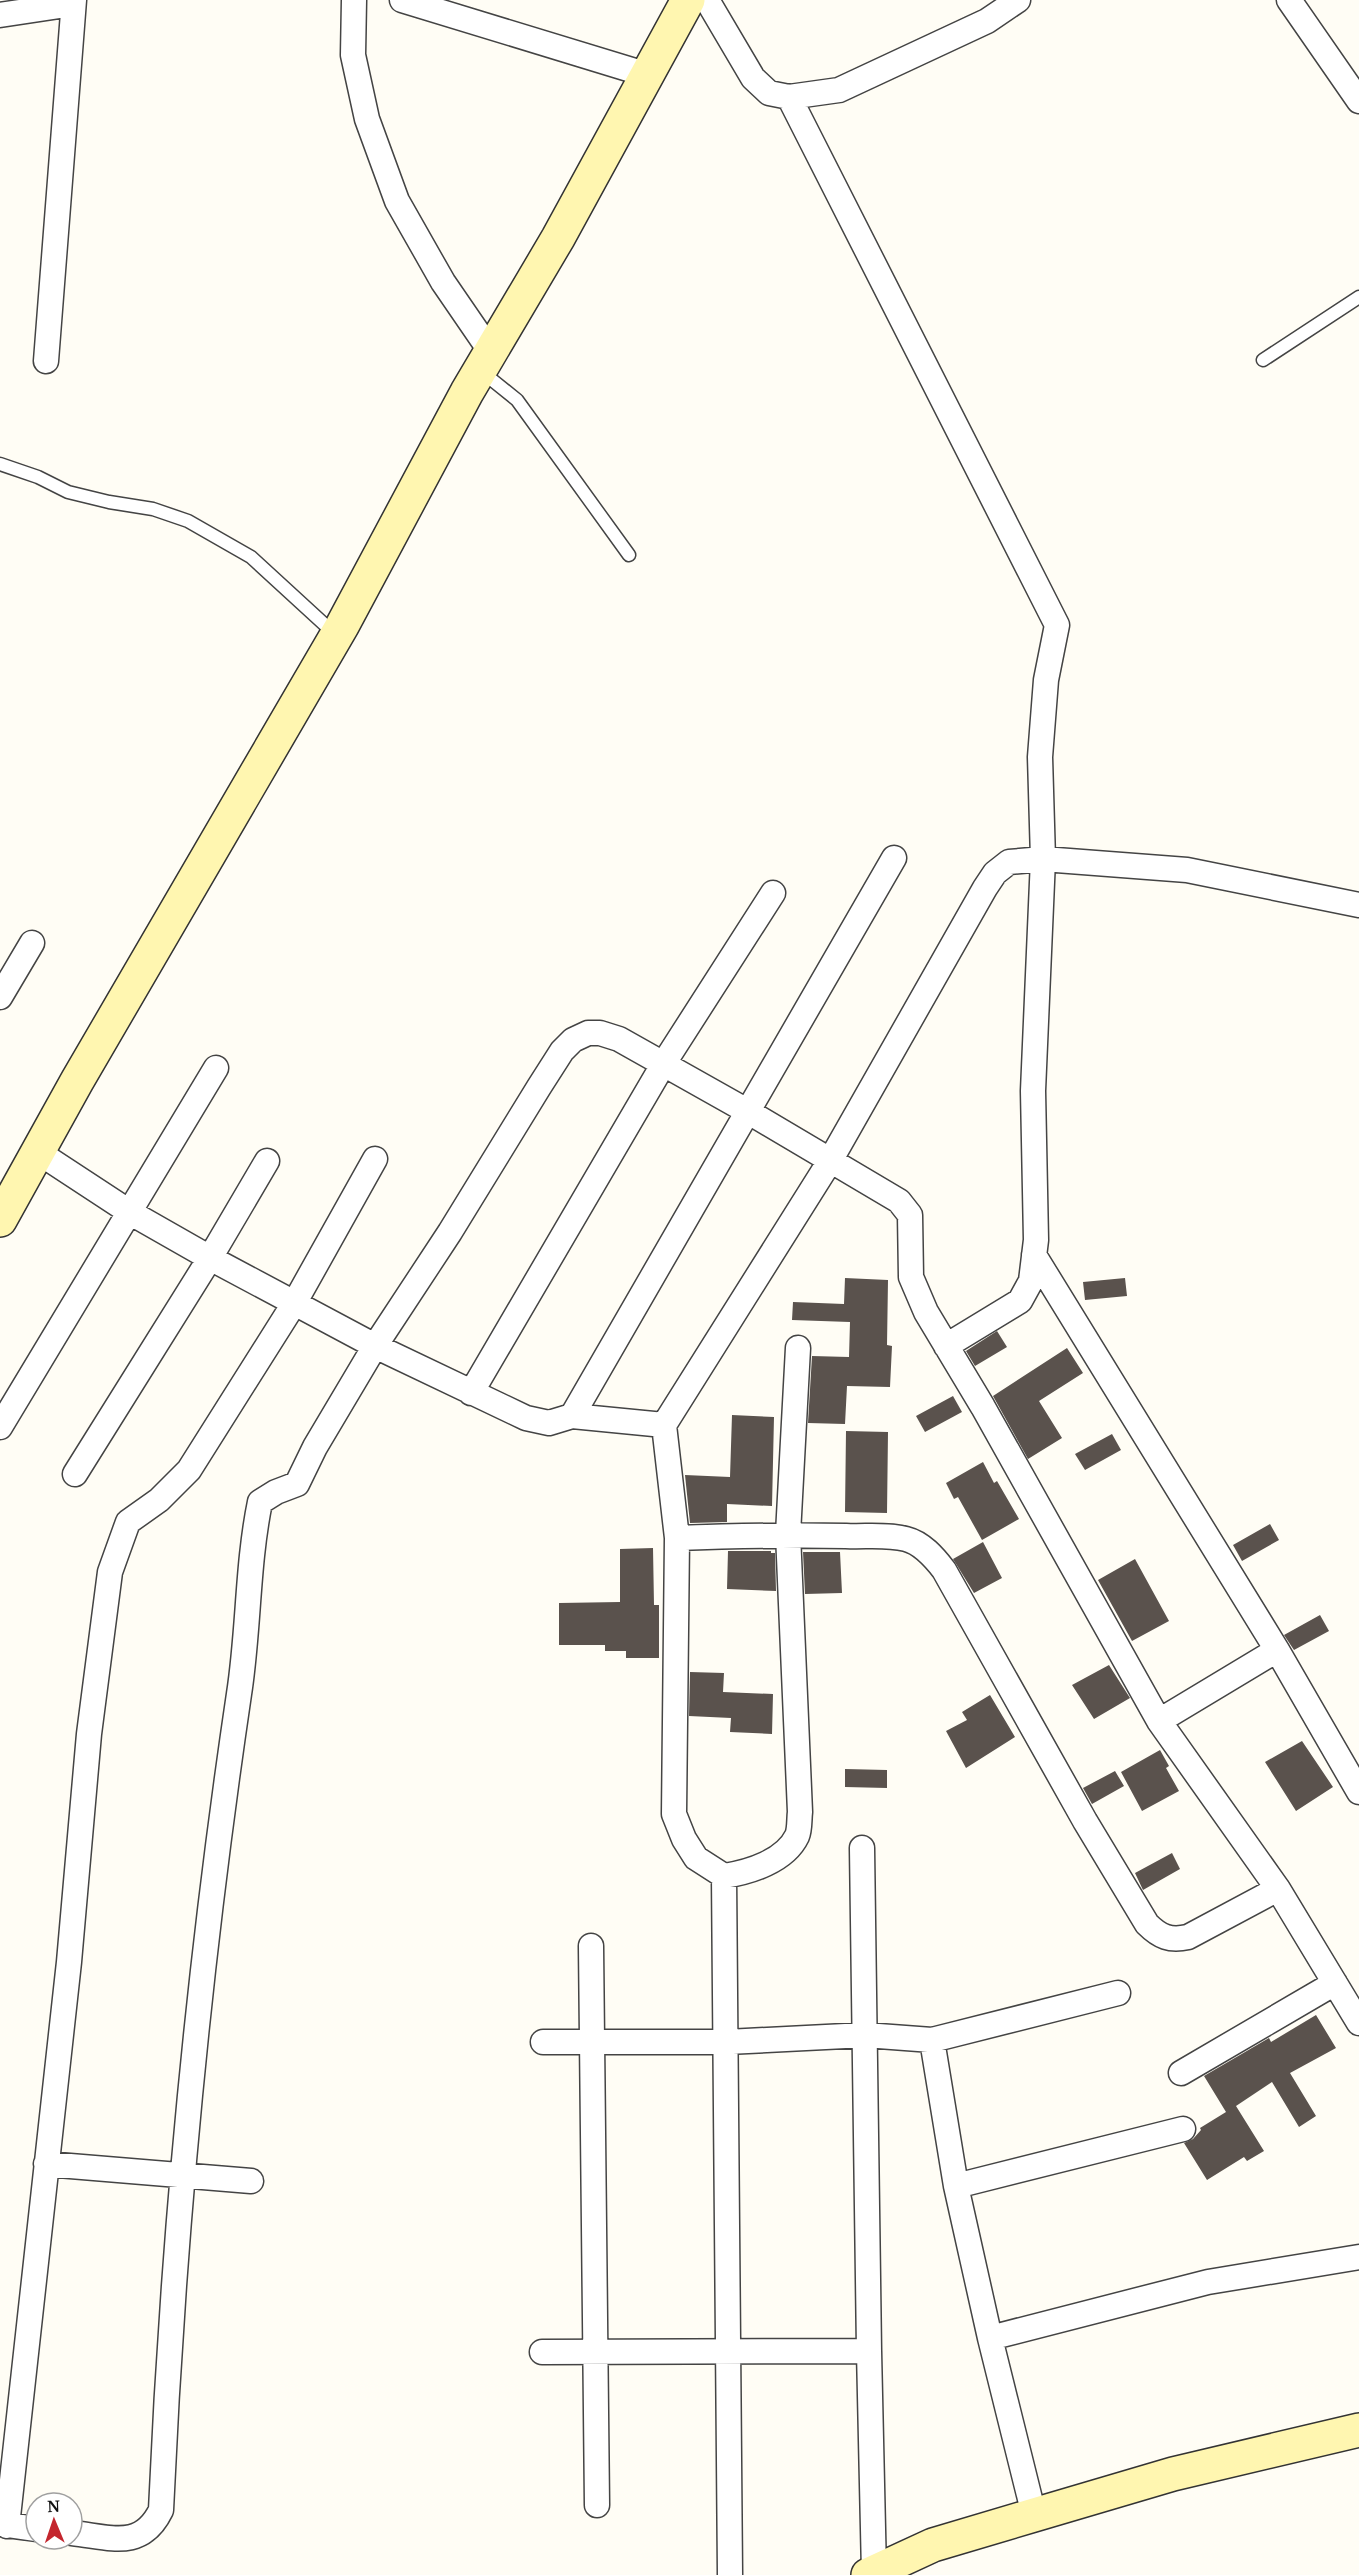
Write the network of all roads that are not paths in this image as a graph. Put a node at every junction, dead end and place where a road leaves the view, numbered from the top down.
1 (354, 0) edge
2 (402, 0) edge
3 (688, 0) edge
4 (708, 0) edge
5 (1018, 0) edge
6 (1289, 0) edge
7 (74, 2) edge
8 (0, 15) edge
9 (648, 75) junction
10 (789, 97) junction
11 (1359, 101) edge
12 (1359, 297) edge
13 (1263, 360) dead end
14 (46, 361) dead end
15 (486, 361) junction
16 (0, 464) edge
17 (629, 555) dead end
18 (336, 635) junction
19 (894, 858) dead end
20 (1043, 859) junction
21 (773, 893) dead end
22 (1359, 905) edge
23 (32, 943) dead end
24 (0, 997) edge
25 (664, 1063) junction
26 (216, 1068) dead end
27 (747, 1111) junction
28 (38, 1152) junction
29 (375, 1159) dead end
30 (267, 1161) dead end
31 (830, 1161) junction
32 (130, 1213) junction
33 (1, 1217) edge
34 (1034, 1255) junction
35 (210, 1258) junction
36 (295, 1302) junction
37 (375, 1346) junction
38 (946, 1346) junction
39 (798, 1348) dead end
40 (471, 1393) junction
41 (572, 1416) junction
42 (664, 1425) junction
43 (0, 1427) edge
44 (75, 1474) dead end
45 (788, 1534) junction
46 (677, 1538) junction
47 (1277, 1650) junction
48 (1159, 1721) junction
49 (1359, 1792) edge
50 (862, 1848) dead end
51 (724, 1876) junction
52 (1278, 1889) junction
53 (591, 1946) dead end
54 (1335, 1983) junction
55 (1118, 1993) dead end
56 (1359, 2023) edge
57 (865, 2035) junction
58 (932, 2040) junction
59 (543, 2042) dead end
60 (592, 2042) junction
61 (727, 2042) junction
62 (1181, 2073) dead end
63 (1183, 2129) dead end
64 (46, 2164) junction
65 (184, 2176) junction
66 (251, 2181) dead end
67 (956, 2186) junction
68 (1359, 2257) edge
69 (990, 2337) junction
70 (869, 2351) junction
71 (542, 2352) dead end
72 (595, 2352) junction
73 (726, 2352) junction
74 (1359, 2430) edge
75 (597, 2505) dead end
76 (1034, 2515) junction
77 (4, 2525) edge
78 (24, 2528) edge
79 (84, 2534) edge
80 (871, 2574) edge
81 (730, 2575) edge

1 - 15 street
2 - 9 street
3 - 9 street
4 - 10 street
5 - 10 street
6 - 11 street
7 - 8 street
7 - 14 street
9 - 15 street
10 - 20 street
12 - 13 lane
15 - 17 lane
15 - 18 street
16 - 18 lane
18 - 28 street
19 - 27 street
20 - 22 street
20 - 31 street
20 - 34 street
21 - 25 street
23 - 24 street
25 - 27 street
25 - 37 street
25 - 40 street
26 - 32 street
27 - 31 street
27 - 41 street
28 - 32 street
28 - 33 street
29 - 36 street
30 - 35 street
31 - 38 street
31 - 42 street
32 - 35 street
32 - 43 street
34 - 38 street
34 - 47 street
35 - 36 street
35 - 44 street
36 - 37 street
36 - 64 street
37 - 40 street
37 - 65 street
38 - 48 street
39 - 45 street
40 - 41 street
41 - 42 street
42 - 46 street
45 - 46 street
45 - 51 street
45 - 52 street
46 - 51 street
47 - 48 street
47 - 49 street
48 - 52 street
50 - 57 street
51 - 61 street
52 - 54 street
53 - 60 street
54 - 56 street
54 - 62 street
55 - 58 street
57 - 58 street
57 - 61 street
57 - 70 street
58 - 67 street
59 - 60 street
60 - 61 street
60 - 72 street
61 - 73 street
63 - 67 street
64 - 65 street
64 - 77 street
65 - 66 street
65 - 79 street
67 - 69 street
68 - 69 street
69 - 76 street
70 - 73 street
70 - 80 street
71 - 72 street
72 - 73 street
72 - 75 street
73 - 81 street
74 - 76 street
76 - 80 street
77 - 78 street

